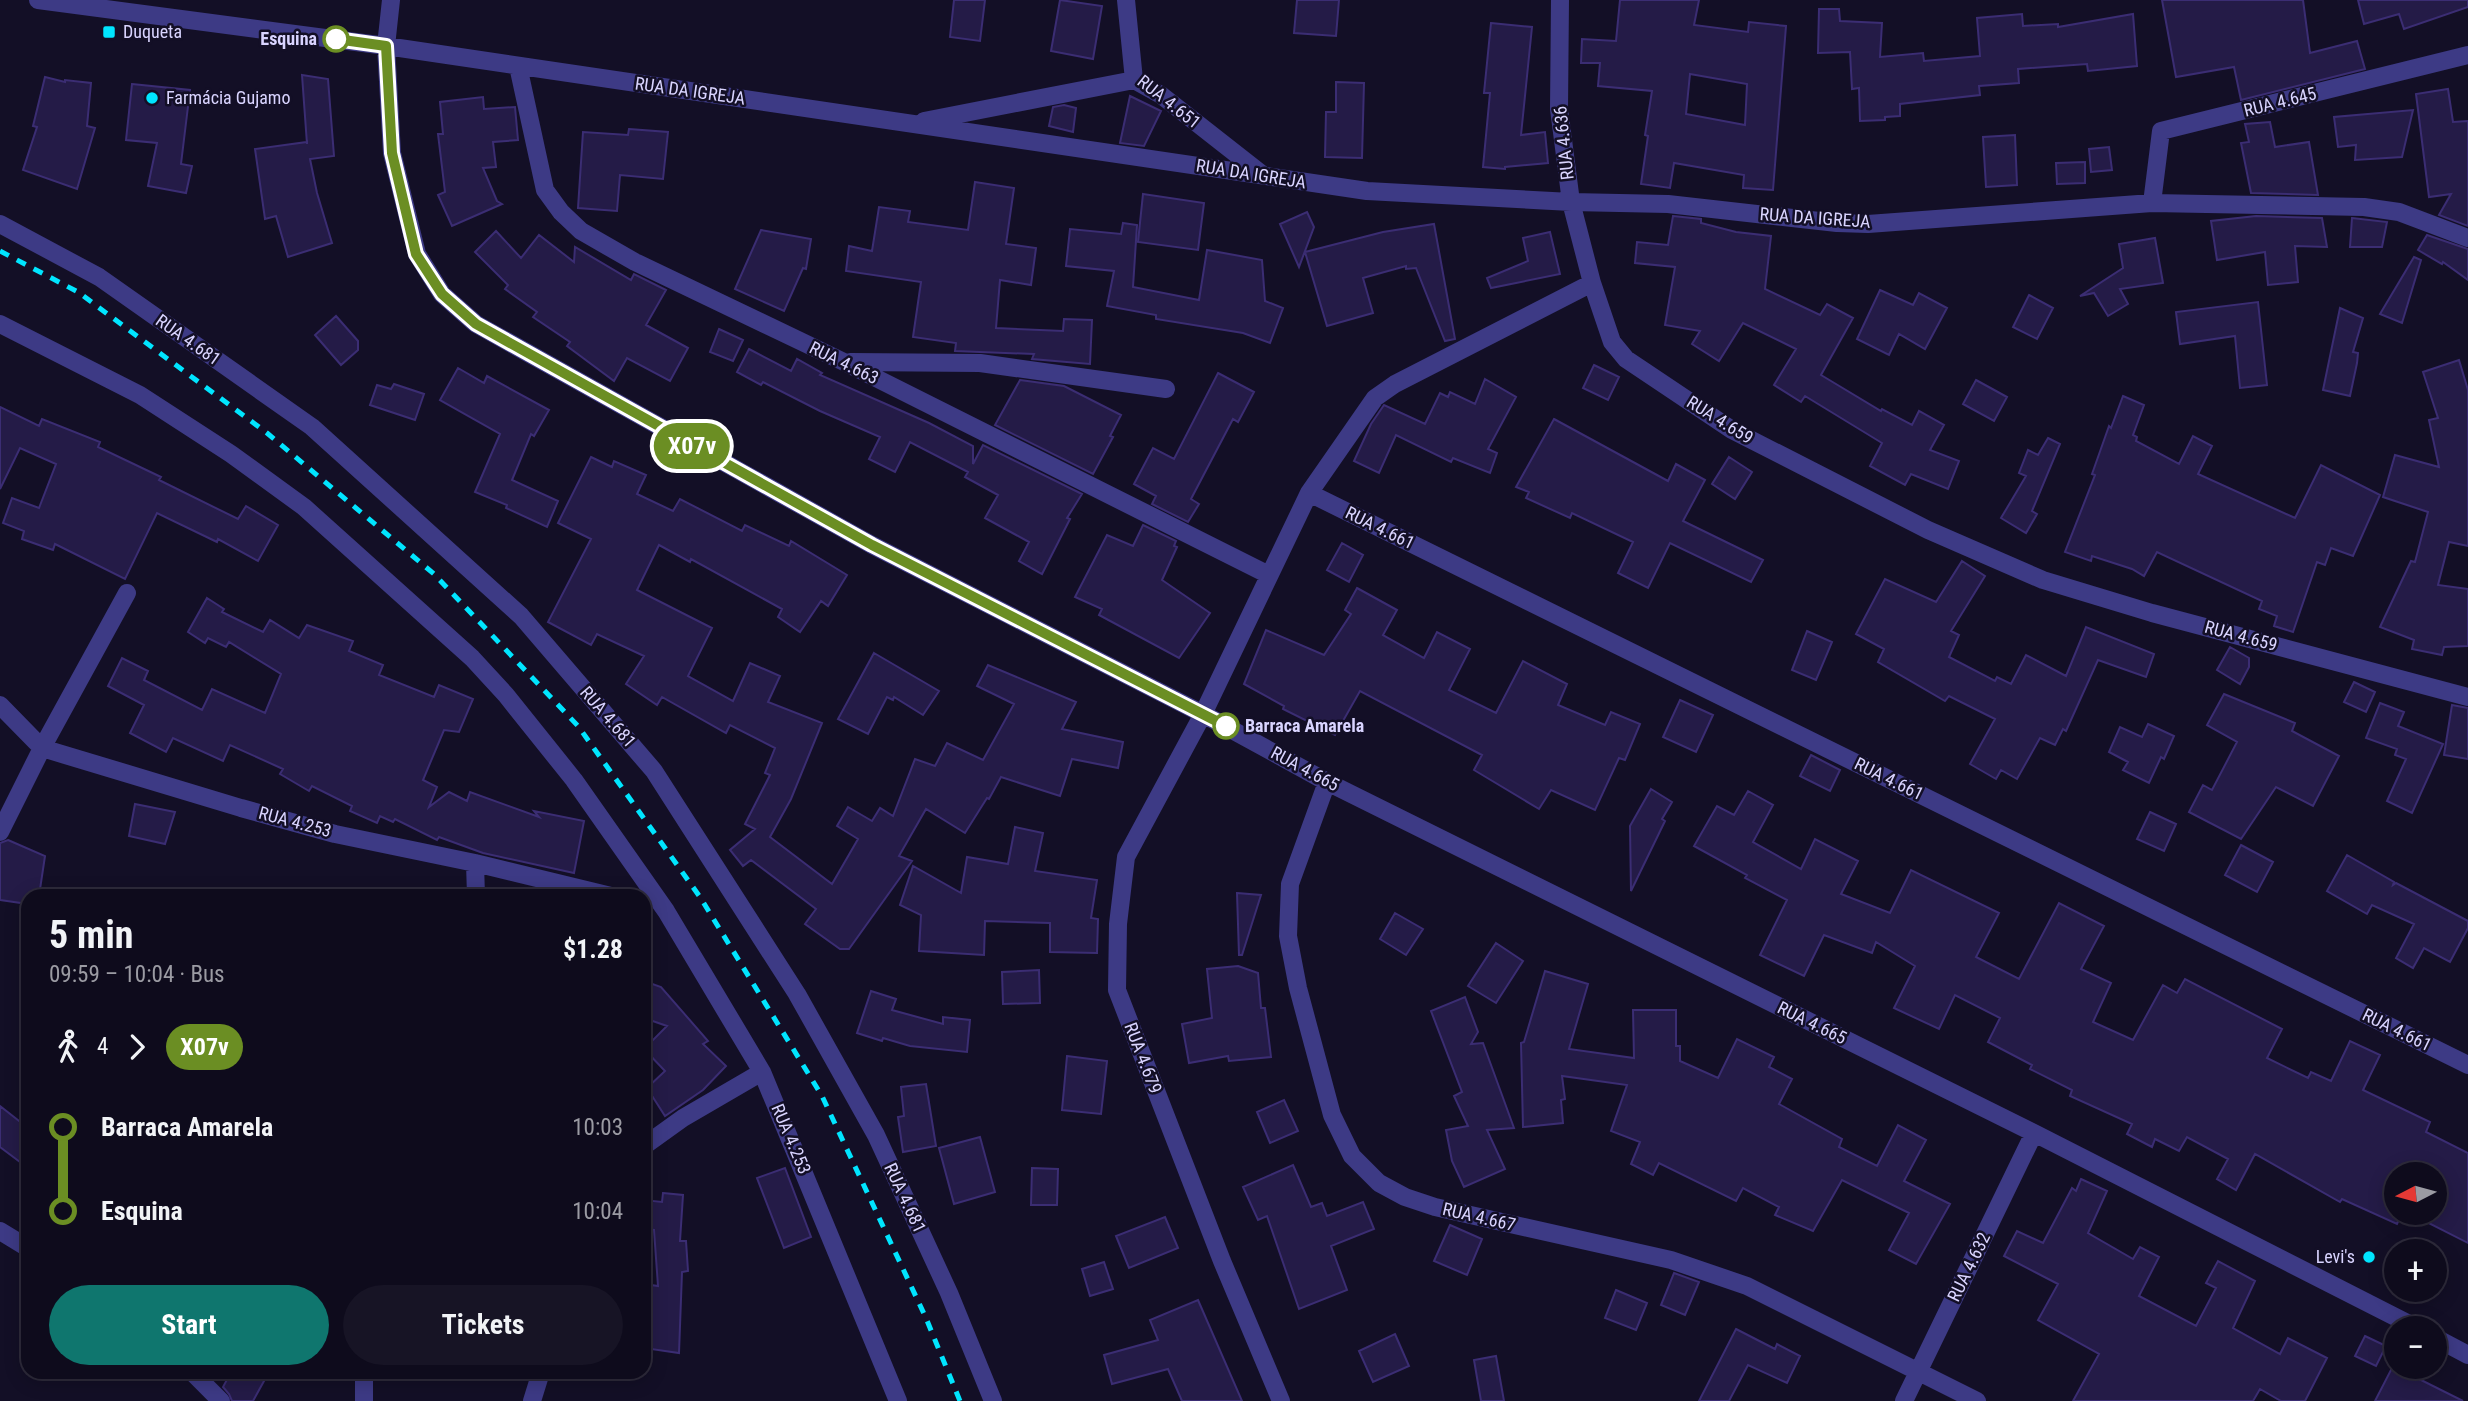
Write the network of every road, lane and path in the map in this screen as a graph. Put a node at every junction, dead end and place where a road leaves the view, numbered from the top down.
1 (37, 0) edge
2 (391, 0) edge
3 (1126, 0) edge
4 (1560, 0) edge
5 (386, 46) junction
6 (2468, 55) edge
7 (518, 66) junction
8 (1134, 79) junction
9 (911, 124) junction
10 (1264, 175) junction
11 (1571, 202) junction
12 (2152, 202) junction
13 (0, 224) edge
14 (2468, 238) edge
15 (1592, 283) junction
16 (0, 324) edge
17 (844, 362) junction
18 (1166, 388) dead end
19 (1309, 493) junction
20 (1269, 575) junction
21 (127, 593) dead end
22 (2468, 697) edge
23 (0, 705) edge
24 (1203, 714) junction
25 (42, 748) junction
26 (1327, 782) junction
27 (0, 832) edge
28 (475, 863) junction
29 (476, 889) edge
30 (582, 889) edge
31 (651, 889) edge
32 (651, 890) edge
33 (651, 907) edge
34 (666, 911) junction
35 (2468, 1065) edge
36 (762, 1072) junction
37 (2034, 1133) junction
38 (651, 1141) edge
39 (0, 1231) edge
40 (21, 1244) edge
41 (2393, 1316) edge
42 (2447, 1344) edge
43 (2468, 1355) edge
44 (1918, 1371) junction
45 (199, 1379) edge
46 (364, 1379) edge
47 (539, 1379) edge
48 (221, 1401) edge
49 (364, 1401) edge
50 (532, 1401) edge
51 (898, 1401) edge
52 (993, 1401) edge
53 (1281, 1401) edge
54 (1904, 1401) edge
55 (1977, 1401) edge

1 - 5 street, RUA DA IGREJA
2 - 5 street, RUA 4.665
3 - 8 street, RUA 4.651
4 - 11 street, RUA 4.636
5 - 7 street, RUA DA IGREJA
5 - 24 street, RUA 4.665
6 - 12 street, RUA 4.645
7 - 9 street, RUA DA IGREJA
7 - 17 street, RUA 4.663
8 - 9 street
8 - 10 street, RUA 4.651
9 - 10 street, RUA DA IGREJA
10 - 11 street, RUA DA IGREJA
11 - 12 street, RUA DA IGREJA
11 - 15 street, RUA 4.636
12 - 14 street, RUA DA IGREJA
13 - 52 street, RUA 4.681
15 - 19 street
15 - 22 street, RUA 4.659
16 - 31 street, RUA 4.253
17 - 18 street
17 - 20 street, RUA 4.663
19 - 20 street
19 - 35 street, RUA 4.661
20 - 24 street
21 - 25 street
23 - 25 street, RUA 4.253
24 - 26 street, RUA 4.665
24 - 53 street, RUA 4.679
25 - 27 street
25 - 28 street, RUA 4.253
26 - 37 street, RUA 4.665
26 - 44 street, RUA 4.667
28 - 29 street
28 - 30 street, RUA 4.253
32 - 34 street, RUA 4.253
33 - 34 street
34 - 36 street, RUA 4.253
36 - 38 street
36 - 51 street, RUA 4.253
37 - 41 street, RUA 4.665
37 - 44 street, RUA 4.632
39 - 40 street
42 - 43 street
44 - 54 street, RUA 4.632
44 - 55 street, RUA 4.667
45 - 48 street
46 - 49 street
47 - 50 street

